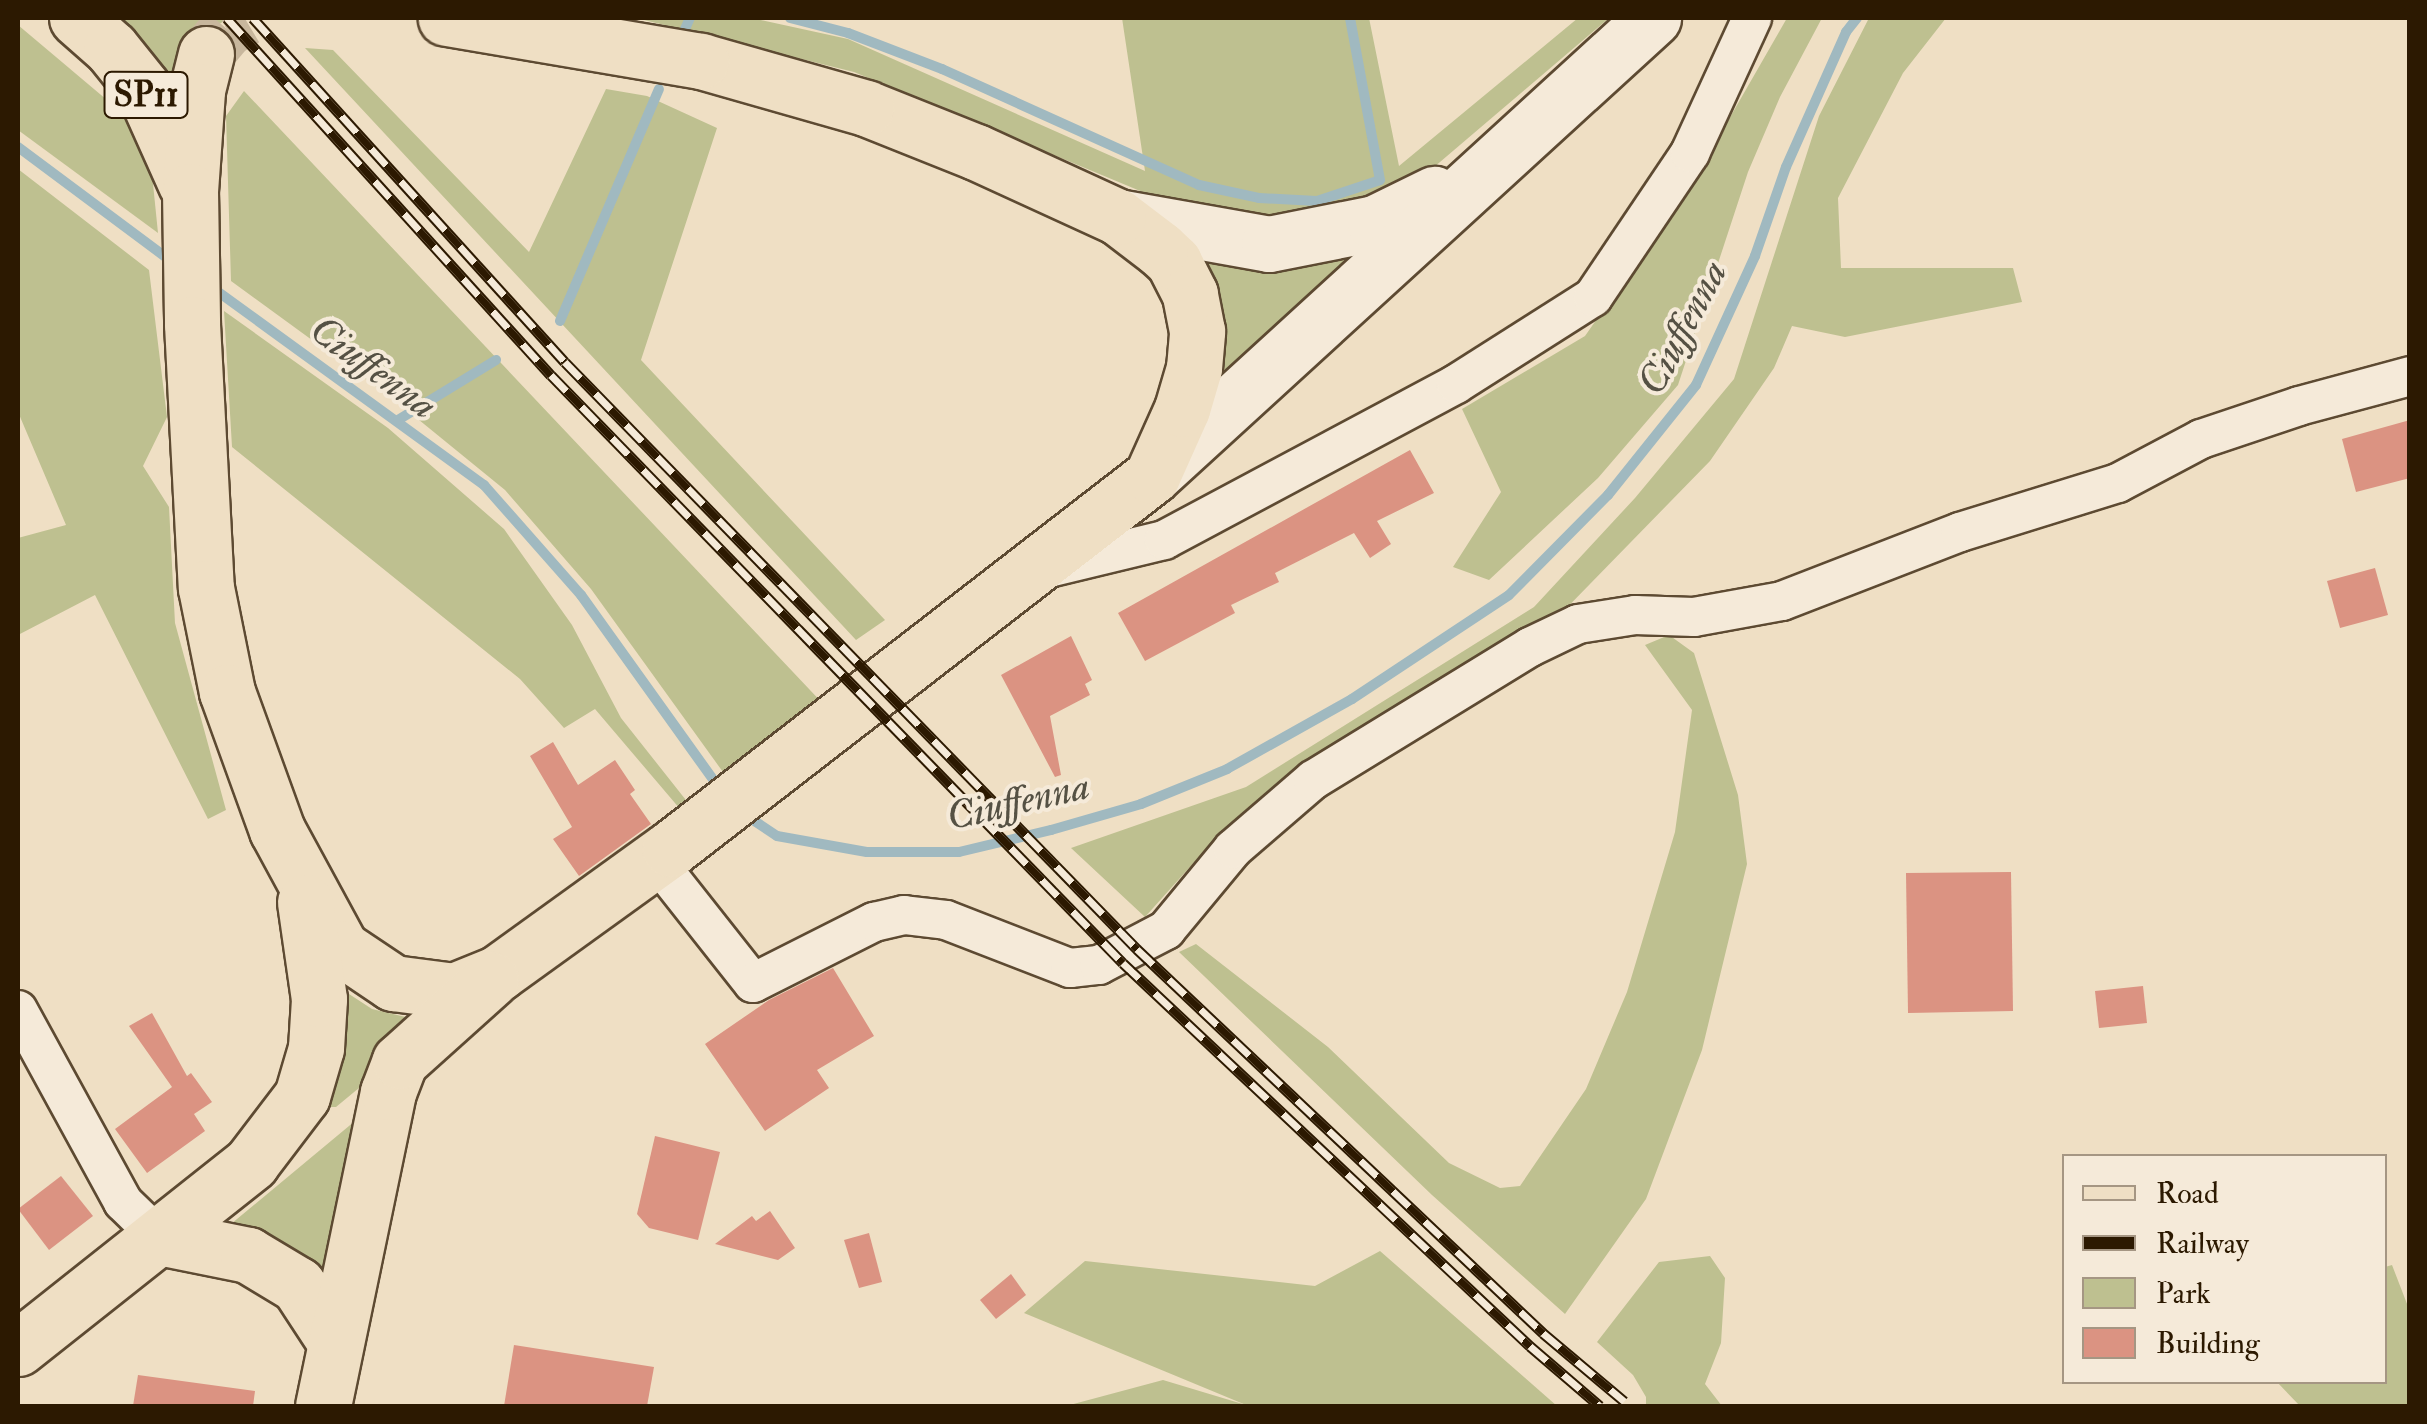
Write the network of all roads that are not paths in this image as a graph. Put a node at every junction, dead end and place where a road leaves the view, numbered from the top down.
1 (77, 18) edge
2 (446, 18) edge
3 (1653, 18) edge
4 (1752, 18) edge
5 (206, 54) tunnel mouth
6 (1482, 170) junction
7 (190, 191) junction
8 (1118, 217) junction
9 (2410, 376) edge
10 (1152, 476) junction
11 (1028, 573) junction
12 (675, 844) junction
13 (301, 880) junction
14 (498, 973) junction
15 (18, 1010) edge
16 (159, 1236) junction
17 (334, 1340) junction
18 (18, 1348) edge
19 (323, 1406) edge

1 - 7 main road, SP11
2 - 8 main road
3 - 6 main road
4 - 11 street
5 - 7 main road
6 - 8 main road
6 - 10 main road
7 - 13 main road
8 - 10 main road
9 - 12 street
10 - 11 main road
11 - 12 main road
12 - 14 main road
13 - 14 main road
13 - 16 main road
14 - 17 main road
15 - 16 street
16 - 17 main road
16 - 18 main road
17 - 19 main road

